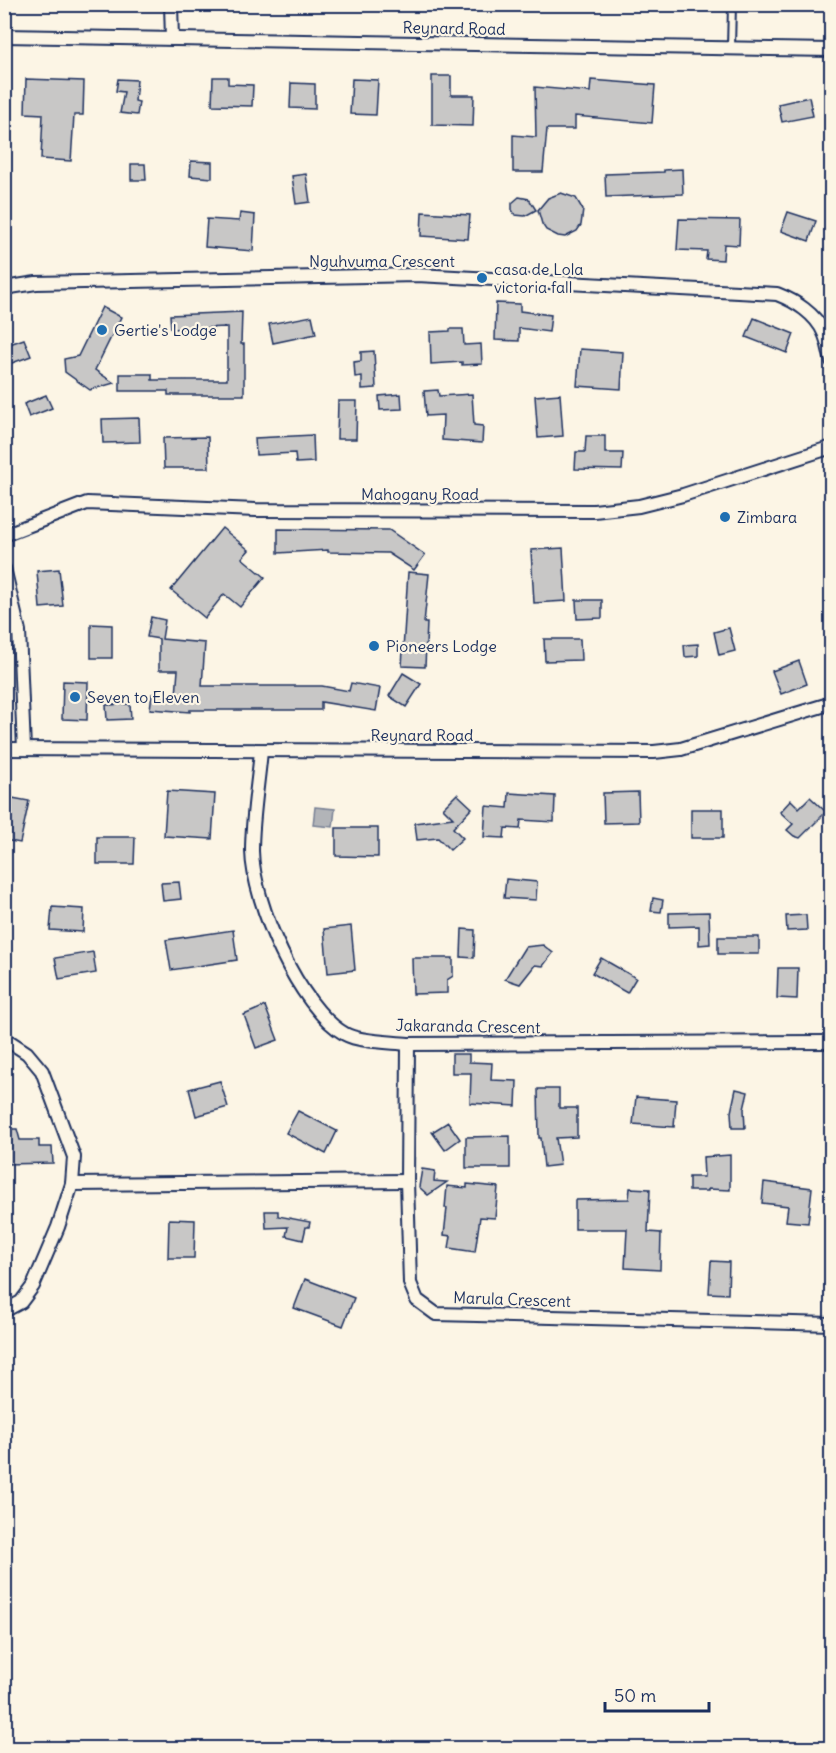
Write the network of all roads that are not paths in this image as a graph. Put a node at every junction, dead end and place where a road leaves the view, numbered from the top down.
1 (171, 4) edge
2 (732, 4) edge
3 (4, 36) edge
4 (172, 39) junction
5 (731, 49) junction
6 (831, 50) edge
7 (4, 288) edge
8 (831, 361) edge
9 (831, 447) edge
10 (4, 535) edge
11 (4, 568) edge
12 (831, 703) edge
13 (4, 749) edge
14 (24, 750) junction
15 (261, 751) junction
16 (4, 1038) edge
17 (831, 1042) edge
18 (408, 1044) junction
19 (407, 1181) junction
20 (72, 1184) junction
21 (4, 1311) edge
22 (831, 1324) edge

1 - 4 street
2 - 5 lane
3 - 4 street, Reynard Road
4 - 5 street, Reynard Road
5 - 6 street, Reynard Road
7 - 8 street, Nguhvuma Crescent
9 - 10 street, Mahogany Road
11 - 14 street
12 - 15 street, Reynard Road
13 - 14 street, Reynard Road
14 - 15 street, Reynard Road
15 - 18 street, Jakaranda Crescent
16 - 20 street
17 - 18 street, Jakaranda Crescent
18 - 19 street, Marula Crescent
19 - 20 street
19 - 22 street, Marula Crescent
20 - 21 street

